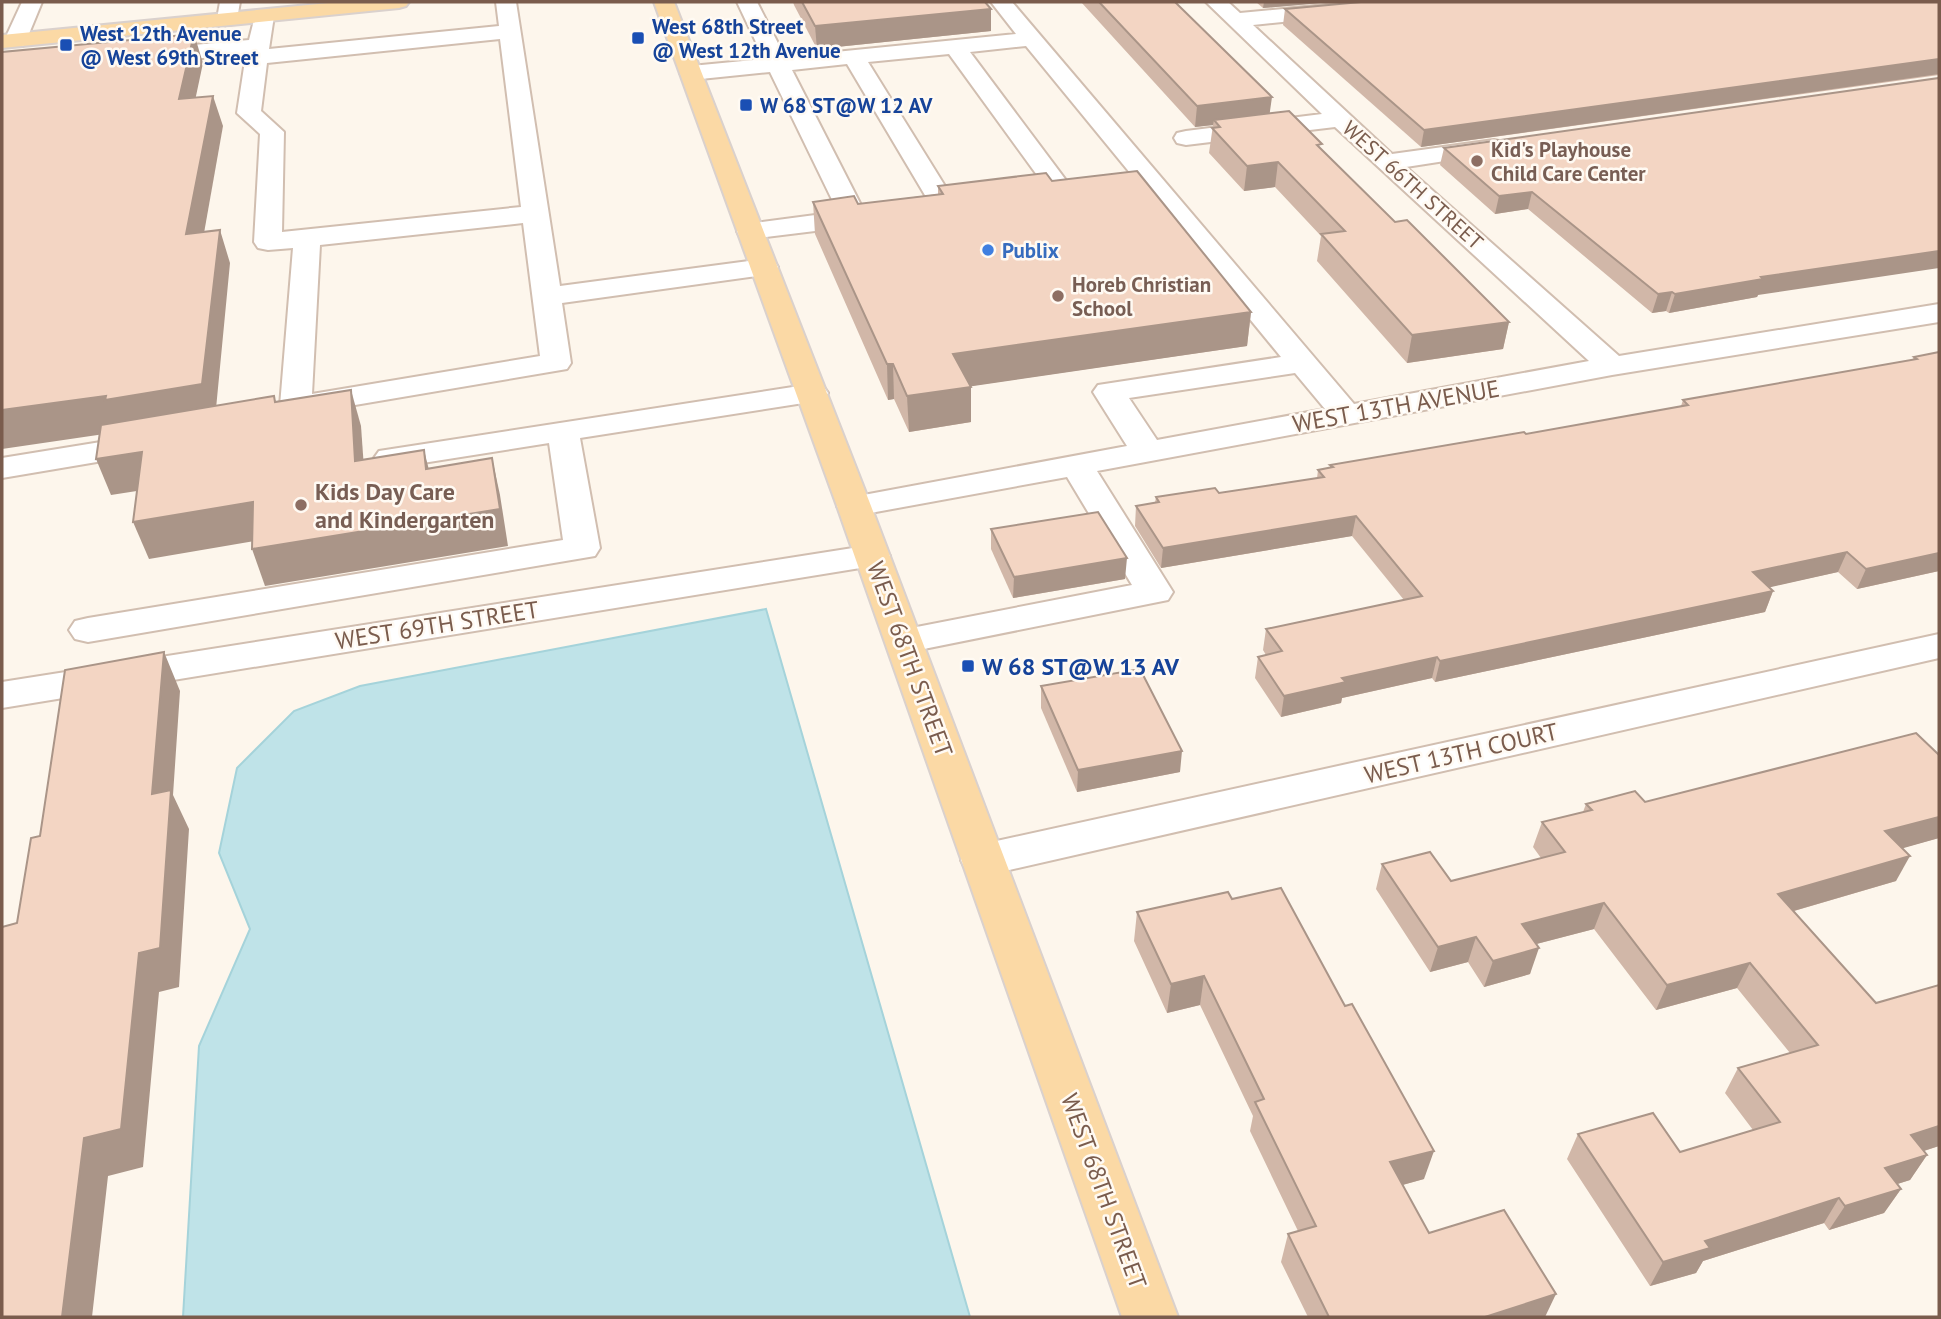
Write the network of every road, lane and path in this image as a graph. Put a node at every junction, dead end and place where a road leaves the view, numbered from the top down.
1 (399, 2) edge
2 (664, 2) edge
3 (747, 2) edge
4 (1001, 2) edge
5 (1216, 2) edge
6 (1420, 2) edge
7 (30, 6) edge
8 (229, 10) edge
9 (2, 13) edge
10 (263, 16) junction
11 (509, 17) edge
12 (1236, 20) junction
13 (1032, 39) junction
14 (8, 42) edge
15 (955, 47) junction
16 (259, 48) junction
17 (854, 57) junction
18 (124, 59) edge
19 (776, 65) junction
20 (691, 74) junction
21 (1341, 119) junction
22 (1186, 138) dead end
23 (1511, 144) edge
24 (1386, 162) junction
25 (1036, 196) edge
26 (971, 204) edge
27 (945, 207) junction
28 (919, 210) edge
29 (893, 213) edge
30 (535, 214) junction
31 (854, 218) junction
32 (750, 231) junction
33 (307, 238) junction
34 (764, 267) junction
35 (547, 296) junction
36 (1939, 313) edge
37 (1302, 363) junction
38 (1612, 366) junction
39 (812, 393) junction
40 (1346, 415) junction
41 (563, 432) junction
42 (181, 438) edge
43 (1148, 452) junction
44 (391, 458) edge
45 (1077, 465) junction
46 (2, 468) edge
47 (854, 506) junction
48 (873, 556) junction
49 (88, 630) dead end
50 (904, 641) junction
51 (1939, 646) edge
52 (3, 701) edge
53 (983, 860) junction
54 (1150, 1317) edge

1 - 10 main road
2 - 20 main road, WEST 68TH STREET
3 - 19 street
4 - 13 street
5 - 12 street, WEST 66TH STREET
6 - 12 street
7 - 9 street
7 - 14 street
8 - 10 main road
8 - 14 main road
10 - 16 street
11 - 16 street
11 - 30 street
12 - 21 street, WEST 66TH STREET
13 - 15 street
13 - 37 street
15 - 17 street
15 - 25 street
16 - 18 street
16 - 33 street
17 - 19 street
17 - 27 street
19 - 20 street
19 - 31 street
20 - 32 main road, WEST 68TH STREET
21 - 22 street
21 - 24 street, WEST 66TH STREET
23 - 24 street
24 - 38 street, WEST 66TH STREET
26 - 27 street
27 - 28 street
29 - 31 street
30 - 33 street
30 - 35 street
31 - 32 street
32 - 34 main road, WEST 68TH STREET
33 - 35 street
34 - 35 street
34 - 39 main road, WEST 68TH STREET
36 - 38 street, WEST 13TH AVENUE
37 - 40 street
37 - 43 street
38 - 40 street, WEST 13TH AVENUE
39 - 41 street
39 - 47 main road, WEST 68TH STREET
40 - 43 street, WEST 13TH AVENUE
41 - 44 street
41 - 49 street
42 - 46 street
43 - 45 street, WEST 13TH AVENUE
45 - 47 street, WEST 13TH AVENUE
45 - 50 street
47 - 48 main road, WEST 68TH STREET
48 - 50 main road, WEST 68TH STREET
48 - 52 street, WEST 69TH STREET
50 - 53 main road, WEST 68TH STREET
51 - 53 street, WEST 13TH COURT
53 - 54 main road, WEST 68TH STREET

